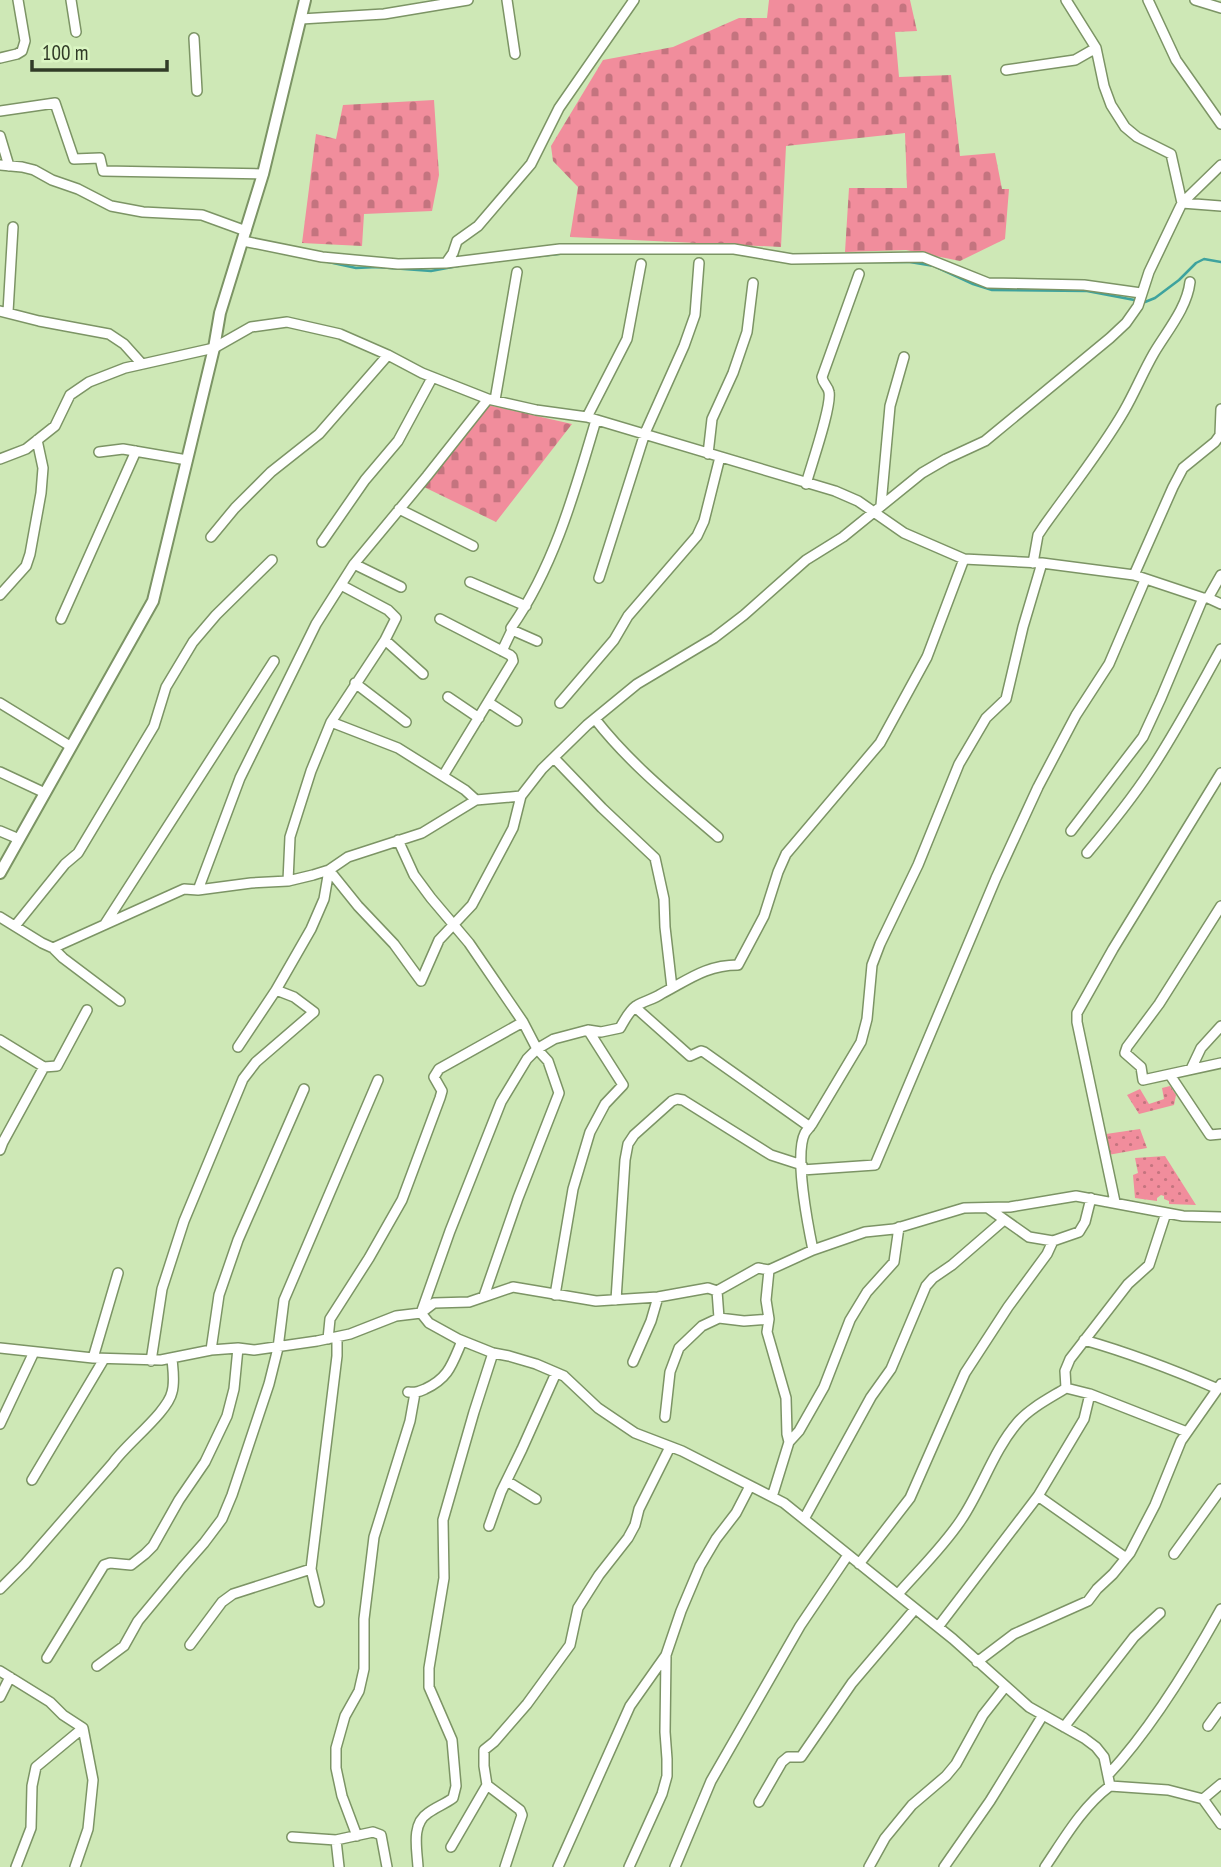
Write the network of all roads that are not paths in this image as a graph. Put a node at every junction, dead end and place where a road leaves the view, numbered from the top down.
1 (18, 0) edge
2 (72, 0) edge
3 (306, 0) edge
4 (468, 0) edge
5 (507, 0) edge
6 (634, 0) edge
7 (1066, 0) edge
8 (1148, 0) edge
9 (1195, 0) edge
10 (1221, 8) edge
11 (301, 19) junction
12 (76, 32) dead end
13 (194, 38) dead end
14 (1096, 48) junction
15 (516, 54) dead end
16 (0, 58) edge
17 (1006, 70) dead end
18 (197, 91) dead end
19 (0, 111) edge
20 (1221, 124) edge
21 (0, 136) edge
22 (5, 165) edge
23 (1221, 165) edge
24 (263, 174) junction
25 (1182, 203) junction
26 (1221, 206) edge
27 (13, 227) dead end
28 (244, 236) junction
29 (446, 263) junction
30 (699, 263) dead end
31 (641, 264) dead end
32 (516, 272) dead end
33 (859, 274) dead end
34 (753, 282) dead end
35 (1191, 282) dead end
36 (1140, 299) junction
37 (4, 311) edge
38 (214, 348) junction
39 (388, 355) junction
40 (904, 357) dead end
41 (142, 364) junction
42 (432, 378) junction
43 (491, 399) junction
44 (1221, 409) edge
45 (591, 419) junction
46 (645, 433) junction
47 (37, 440) junction
48 (136, 451) junction
49 (99, 452) dead end
50 (708, 454) junction
51 (720, 457) junction
52 (0, 459) edge
53 (187, 460) junction
54 (806, 484) junction
55 (878, 508) junction
56 (398, 509) junction
57 (211, 537) dead end
58 (322, 542) dead end
59 (473, 546) dead end
60 (964, 559) junction
61 (272, 560) dead end
62 (1038, 563) junction
63 (354, 564) junction
64 (1134, 575) junction
65 (1221, 575) edge
66 (599, 578) dead end
67 (1145, 580) junction
68 (470, 582) dead end
69 (341, 585) junction
70 (401, 587) dead end
71 (0, 595) edge
72 (1206, 598) junction
73 (1221, 604) edge
74 (526, 606) junction
75 (440, 618) dead end
76 (61, 619) dead end
77 (512, 630) junction
78 (385, 640) junction
79 (537, 641) dead end
80 (1221, 649) edge
81 (502, 651) junction
82 (274, 661) dead end
83 (423, 674) dead end
84 (355, 683) junction
85 (448, 697) dead end
86 (488, 702) junction
87 (0, 703) edge
88 (561, 703) dead end
89 (479, 718) junction
90 (595, 719) junction
91 (517, 721) dead end
92 (331, 722) junction
93 (406, 722) dead end
94 (70, 747) junction
95 (554, 758) junction
96 (0, 772) edge
97 (1221, 773) edge
98 (443, 776) junction
99 (45, 793) junction
100 (521, 796) junction
101 (476, 800) junction
102 (0, 831) edge
103 (1071, 831) dead end
104 (718, 837) dead end
105 (19, 839) junction
106 (398, 840) junction
107 (1087, 853) dead end
108 (329, 870) junction
109 (0, 873) edge
110 (288, 881) junction
111 (198, 890) junction
112 (1221, 906) edge
113 (0, 917) edge
114 (453, 923) junction
115 (15, 926) junction
116 (104, 926) junction
117 (53, 948) junction
118 (672, 988) junction
119 (276, 990) junction
120 (120, 1001) dead end
121 (635, 1007) junction
122 (87, 1010) dead end
123 (523, 1022) junction
124 (1221, 1026) edge
125 (588, 1030) junction
126 (0, 1040) edge
127 (238, 1047) dead end
128 (537, 1049) junction
129 (1221, 1063) edge
130 (44, 1067) junction
131 (1191, 1069) junction
132 (1170, 1075) junction
133 (378, 1080) dead end
134 (304, 1089) dead end
135 (810, 1127) junction
136 (1221, 1134) edge
137 (0, 1150) edge
138 (802, 1168) junction
139 (1091, 1198) junction
140 (1115, 1202) junction
141 (988, 1208) junction
142 (1166, 1213) junction
143 (1221, 1217) edge
144 (1004, 1220) junction
145 (900, 1227) junction
146 (1053, 1241) junction
147 (813, 1250) junction
148 (769, 1270) junction
149 (118, 1272) dead end
150 (717, 1291) junction
151 (555, 1295) junction
152 (484, 1296) junction
153 (657, 1297) junction
154 (616, 1300) junction
155 (421, 1312) junction
156 (719, 1318) junction
157 (769, 1319) junction
158 (332, 1338) junction
159 (462, 1340) junction
160 (1084, 1340) junction
161 (0, 1348) edge
162 (238, 1348) junction
163 (278, 1348) junction
164 (211, 1350) junction
165 (34, 1352) junction
166 (493, 1353) junction
167 (93, 1358) junction
168 (104, 1359) junction
169 (172, 1359) junction
170 (151, 1361) junction
171 (633, 1362) dead end
172 (556, 1373) junction
173 (1219, 1387) edge
174 (1066, 1388) junction
175 (1090, 1394) junction
176 (665, 1417) dead end
177 (0, 1424) edge
178 (1187, 1432) junction
179 (789, 1442) junction
180 (670, 1447) junction
181 (32, 1480) dead end
182 (507, 1481) junction
183 (750, 1486) junction
184 (1221, 1489) edge
185 (1038, 1496) junction
186 (772, 1497) junction
187 (536, 1499) dead end
188 (804, 1519) junction
189 (489, 1526) dead end
190 (1174, 1554) dead end
191 (848, 1555) junction
192 (1126, 1558) junction
193 (859, 1564) junction
194 (311, 1569) junction
195 (0, 1589) edge
196 (898, 1594) junction
197 (319, 1602) dead end
198 (915, 1609) junction
199 (1221, 1609) edge
200 (1160, 1613) dead end
201 (938, 1628) junction
202 (190, 1645) dead end
203 (666, 1655) junction
204 (47, 1658) dead end
205 (977, 1662) junction
206 (97, 1667) dead end
207 (0, 1671) edge
208 (10, 1677) junction
209 (1005, 1687) junction
210 (0, 1697) edge
211 (1221, 1708) edge
212 (1043, 1715) junction
213 (1208, 1726) dead end
214 (1064, 1727) junction
215 (83, 1728) junction
216 (1108, 1775) junction
217 (1221, 1784) edge
218 (487, 1785) junction
219 (1110, 1786) junction
220 (1203, 1799) junction
221 (759, 1802) dead end
222 (1221, 1824) edge
223 (357, 1836) junction
224 (292, 1837) dead end
225 (336, 1840) junction
226 (451, 1847) dead end
227 (16, 1867) edge
228 (75, 1867) edge
229 (339, 1867) edge
230 (387, 1867) edge
231 (418, 1867) edge
232 (505, 1867) edge
233 (558, 1867) edge
234 (629, 1867) edge
235 (675, 1867) edge
236 (869, 1867) edge
237 (944, 1867) edge
238 (1045, 1867) edge

1 - 16 street
2 - 12 street
3 - 11 street
4 - 11 street
5 - 15 street
6 - 29 street
7 - 14 street
8 - 20 street
9 - 10 street
11 - 24 street
13 - 18 street
14 - 17 street
14 - 25 street
19 - 24 street
21 - 22 street
22 - 28 street
23 - 25 street
24 - 28 street
25 - 26 street
25 - 36 street
27 - 37 street
28 - 29 street
28 - 38 street
29 - 36 street
30 - 46 street
31 - 45 street
32 - 43 street
33 - 54 street
34 - 50 street
35 - 62 street
36 - 55 street
37 - 41 street
38 - 39 street
38 - 41 street
38 - 53 street
39 - 42 street
39 - 57 street
40 - 55 street
41 - 47 street
42 - 43 street
42 - 58 street
43 - 45 street
43 - 56 street
44 - 64 street
45 - 46 street
45 - 74 street
46 - 50 street
46 - 66 street
47 - 52 street
47 - 71 street
48 - 49 street
48 - 53 street
48 - 76 street
50 - 51 street
51 - 54 street
51 - 88 street
53 - 94 street
54 - 55 street
55 - 60 street
55 - 90 street
56 - 59 street
56 - 63 street
60 - 62 street
60 - 118 street
61 - 115 street
62 - 64 street
62 - 135 street
63 - 69 street
63 - 70 street
64 - 67 street
65 - 72 street
67 - 72 street
67 - 138 street
68 - 74 street
69 - 78 street
69 - 111 street
72 - 73 street
72 - 103 street
74 - 77 street
75 - 81 street
77 - 79 street
77 - 81 street
78 - 83 street
78 - 84 street
80 - 107 street
81 - 86 street
82 - 116 street
84 - 92 street
84 - 93 street
85 - 89 street
86 - 89 street
86 - 91 street
87 - 94 street
89 - 98 street
90 - 95 street
90 - 104 street
92 - 98 street
92 - 110 street
94 - 99 street
95 - 100 street
95 - 118 street
96 - 99 street
97 - 140 street
98 - 101 street
99 - 105 street
100 - 101 street
100 - 114 street
101 - 106 street
102 - 105 street
105 - 109 street
106 - 108 street
106 - 114 street
108 - 110 street
108 - 114 street
108 - 119 street
110 - 111 street
111 - 116 street
112 - 132 street
113 - 115 street
114 - 123 street
115 - 117 street
116 - 117 street
117 - 120 street
118 - 121 street
119 - 127 street
119 - 170 street
121 - 125 street
121 - 135 street
122 - 130 street
123 - 128 street
123 - 158 street
124 - 131 street
125 - 128 street
125 - 151 street
126 - 130 street
128 - 152 street
128 - 155 street
129 - 131 street
130 - 137 street
131 - 132 street
132 - 136 street
133 - 163 street
134 - 164 street
135 - 138 street
138 - 147 street
138 - 154 street
139 - 140 street
139 - 141 street
139 - 146 street
140 - 142 street
141 - 144 street
141 - 145 street
142 - 143 street
142 - 160 street
144 - 146 street
144 - 188 street
145 - 147 street
145 - 179 street
146 - 193 street
147 - 148 street
148 - 150 street
148 - 157 street
149 - 167 street
150 - 153 street
150 - 156 street
151 - 152 street
151 - 154 street
152 - 155 street
153 - 154 street
153 - 171 street
155 - 158 street
155 - 159 street
156 - 157 street
156 - 176 street
157 - 179 street
158 - 163 street
158 - 194 street
159 - 166 street
159 - 223 street
160 - 173 street
160 - 174 street
161 - 165 street
162 - 163 street
162 - 164 street
162 - 204 street
163 - 206 street
164 - 169 street
165 - 167 street
165 - 177 street
166 - 172 street
166 - 231 street
167 - 168 street
168 - 170 street
168 - 181 street
169 - 170 street
169 - 195 street
172 - 180 street
172 - 182 street
173 - 178 street
174 - 175 street
174 - 196 street
175 - 178 street
175 - 185 street
178 - 192 street
179 - 186 street
180 - 183 street
180 - 218 street
182 - 187 street
182 - 189 street
183 - 186 street
183 - 203 street
184 - 190 street
185 - 192 street
185 - 201 street
186 - 188 street
188 - 191 street
191 - 193 street
191 - 235 street
192 - 205 street
193 - 196 street
194 - 197 street
194 - 202 street
196 - 198 street
198 - 201 street
198 - 221 street
199 - 216 street
200 - 214 street
201 - 205 street
203 - 233 street
203 - 234 street
205 - 209 street
207 - 208 street
208 - 210 street
208 - 215 street
209 - 212 street
209 - 236 street
211 - 213 street
212 - 214 street
212 - 237 street
214 - 216 street
215 - 227 street
215 - 228 street
216 - 219 street
217 - 220 street
218 - 226 street
218 - 232 street
219 - 220 street
219 - 238 street
220 - 222 street
223 - 225 street
223 - 230 street
224 - 225 street
225 - 229 street

